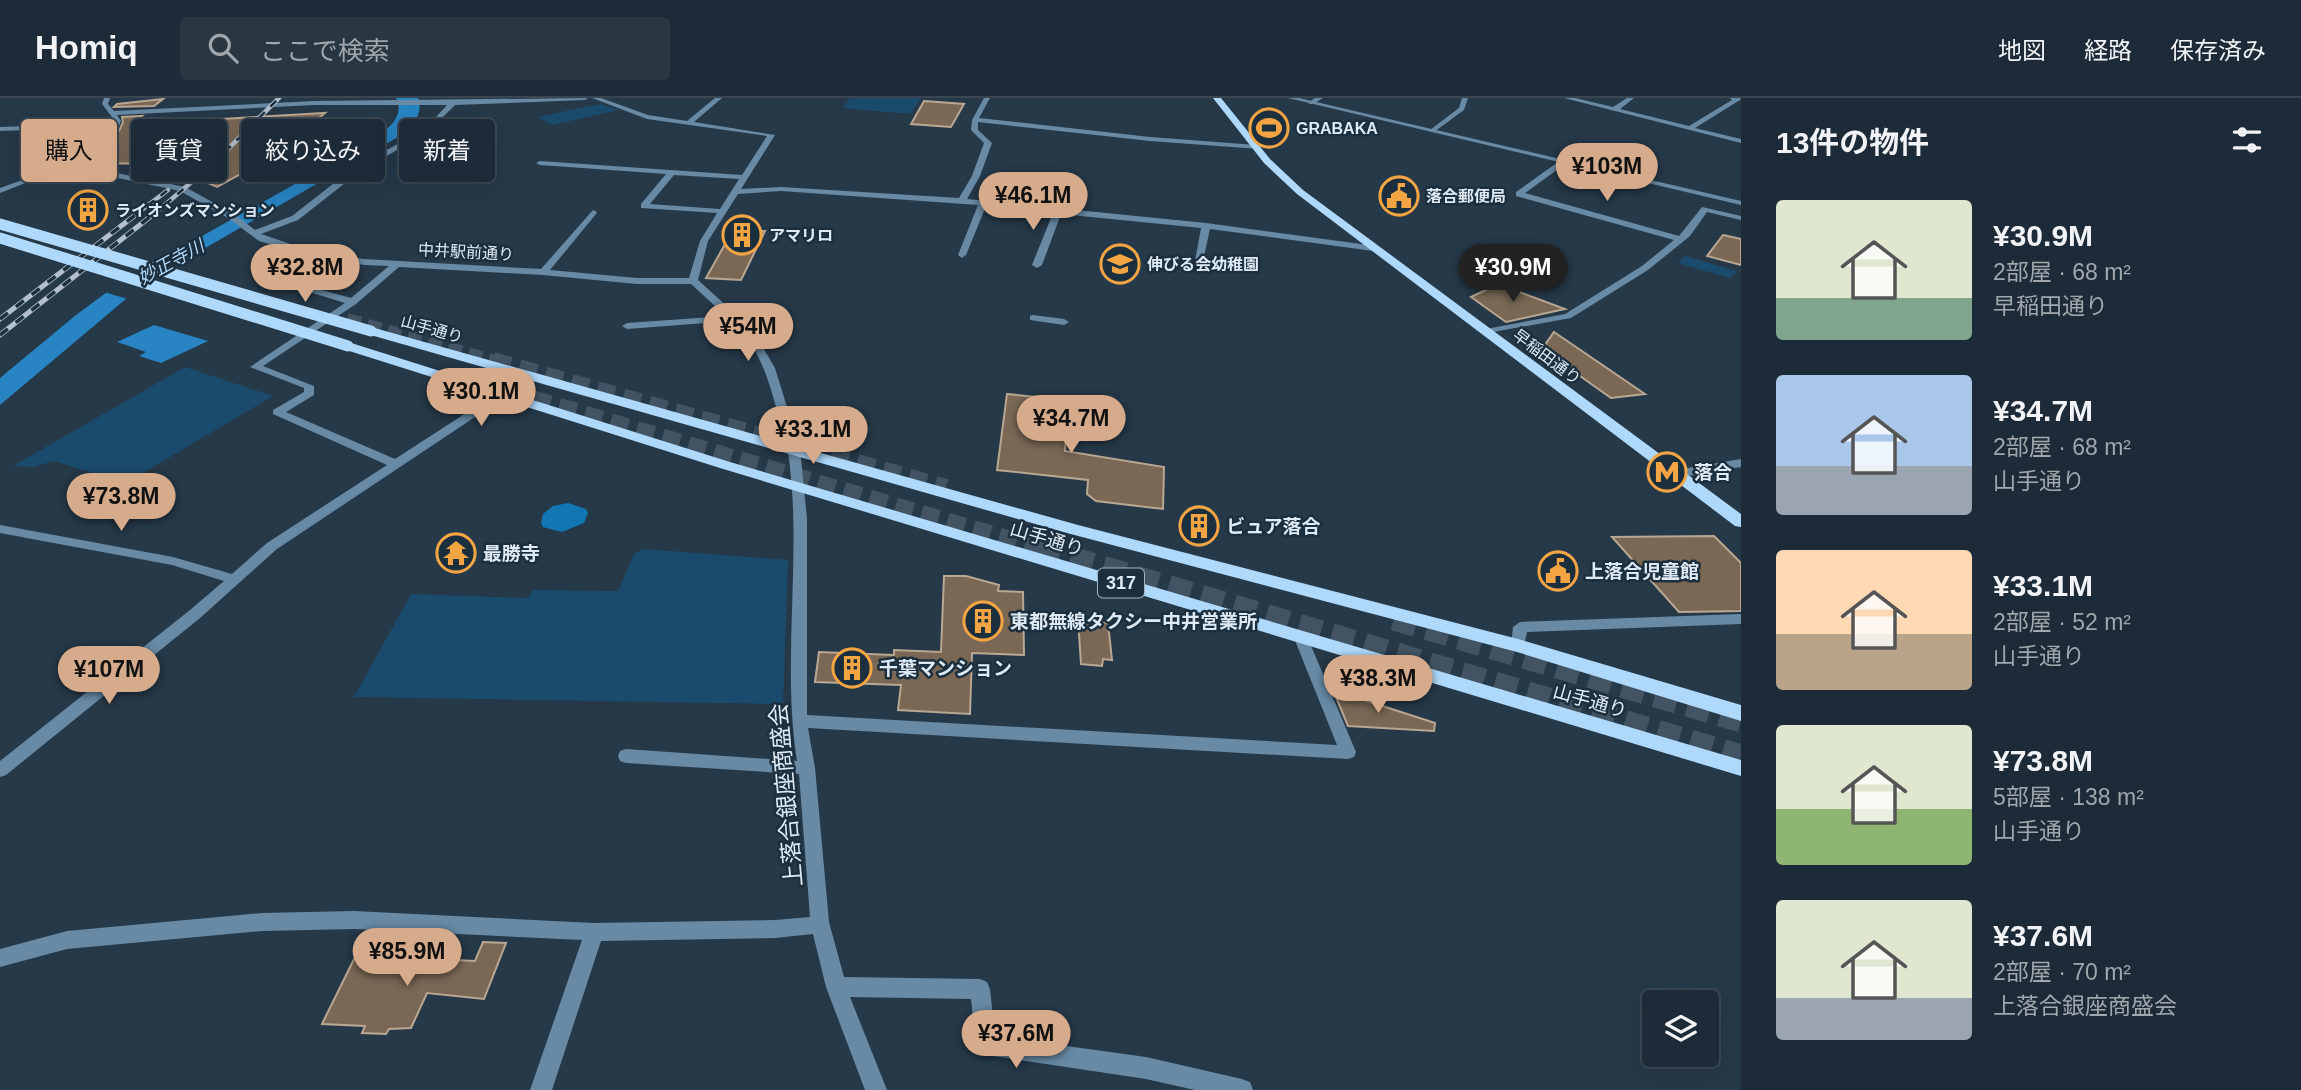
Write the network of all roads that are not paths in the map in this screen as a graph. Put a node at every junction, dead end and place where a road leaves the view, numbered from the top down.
1 (107, 98) edge
2 (585, 98) edge
3 (595, 98) edge
4 (719, 98) edge
5 (987, 98) edge
6 (1217, 98) edge
7 (1291, 98) edge
8 (1320, 98) edge
9 (1465, 98) edge
10 (1567, 98) edge
11 (1631, 98) edge
12 (1733, 98) edge
13 (451, 101) edge
14 (1311, 103) junction
15 (1614, 110) junction
16 (112, 113) junction
17 (116, 119) edge
18 (117, 120) edge
19 (975, 120) junction
20 (687, 124) junction
21 (117, 125) edge
22 (21, 128) edge
23 (1690, 128) junction
24 (0, 129) edge
25 (1432, 131) junction
26 (1741, 141) edge
27 (1256, 147) junction
28 (1564, 162) junction
29 (540, 163) dead end
30 (672, 172) junction
31 (117, 176) edge
32 (743, 177) junction
33 (22, 182) edge
34 (0, 191) edge
35 (734, 192) junction
36 (962, 201) junction
37 (983, 203) junction
38 (1741, 203) edge
39 (720, 211) junction
40 (1058, 211) junction
41 (593, 212) dead end
42 (1741, 218) edge
43 (0, 224) edge
44 (1206, 226) junction
45 (256, 233) junction
46 (0, 238) edge
47 (1681, 239) junction
48 (1373, 248) junction
49 (962, 255) dead end
50 (1199, 261) dead end
51 (397, 264) junction
52 (1037, 265) dead end
53 (543, 272) junction
54 (267, 276) dead end
55 (693, 281) junction
56 (352, 302) junction
57 (735, 318) junction
58 (1033, 318) dead end
59 (1064, 322) dead end
60 (627, 326) dead end
61 (1486, 332) junction
62 (531, 376) junction
63 (504, 393) junction
64 (794, 449) junction
65 (1741, 463) edge
66 (398, 465) junction
67 (1676, 474) junction
68 (800, 487) junction
69 (1741, 522) edge
70 (0, 529) edge
71 (234, 579) junction
72 (1741, 619) edge
73 (1301, 638) junction
74 (1518, 646) junction
75 (1741, 713) edge
76 (799, 721) junction
77 (625, 756) dead end
78 (807, 768) junction
79 (1741, 768) edge
80 (0, 770) edge
81 (820, 922) junction
82 (594, 932) junction
83 (0, 958) edge
84 (836, 987) junction
85 (541, 1090) edge
86 (876, 1090) edge
87 (1242, 1090) edge

1 - 16 street
2 - 13 street
3 - 20 street
4 - 20 street
5 - 19 street
6 - 27 main road, 早稲田通り
7 - 14 street
8 - 14 street
9 - 25 street
10 - 15 street
11 - 15 street
12 - 23 street
13 - 16 street
13 - 45 street
14 - 25 street
15 - 23 street
16 - 17 street
18 - 21 street
19 - 27 street
19 - 36 street
20 - 32 street
22 - 24 street
23 - 26 street
25 - 28 street
27 - 48 main road, 早稲田通り
28 - 38 street
28 - 47 street
29 - 30 street
30 - 32 street
30 - 39 street
31 - 45 street, 中井駅前通り
32 - 35 street
33 - 34 street
35 - 36 street
35 - 39 street
36 - 37 street
37 - 40 street
37 - 49 street
39 - 55 street
40 - 44 street
40 - 52 street
41 - 53 street
42 - 47 street
43 - 62 main road, 山手通り / 317, bridge
44 - 48 street
44 - 50 street
45 - 51 street, 中井駅前通り
46 - 63 main road, 山手通り / 317, bridge
47 - 61 street
48 - 61 main road, 早稲田通り
51 - 53 street, 中井駅前通り
51 - 56 street
53 - 55 street, 中井駅前通り
54 - 56 street
55 - 57 street, 上落合銀座商盛会
56 - 66 street
57 - 60 street
57 - 64 street, 上落合銀座商盛会
58 - 59 street
61 - 67 main road, 早稲田通り
62 - 63 main road
62 - 64 main road, 山手通り / 317
63 - 66 street
63 - 68 main road, 山手通り / 317
64 - 68 street, 上落合銀座商盛会
64 - 74 main road, 山手通り / 317
65 - 67 street
66 - 71 street
67 - 69 main road, 早稲田通り
68 - 73 main road, 山手通り / 317
68 - 76 street, 上落合銀座商盛会
70 - 71 street
71 - 80 street
72 - 74 street
73 - 76 street
73 - 79 main road, 山手通り / 317
74 - 75 main road, 山手通り / 317
76 - 78 street, 上落合銀座商盛会
77 - 78 street
78 - 81 street, 上落合銀座商盛会
81 - 82 street
81 - 84 street, 上落合銀座商盛会
82 - 83 street
82 - 85 street
84 - 86 street, 上落合銀座商盛会
84 - 87 street

